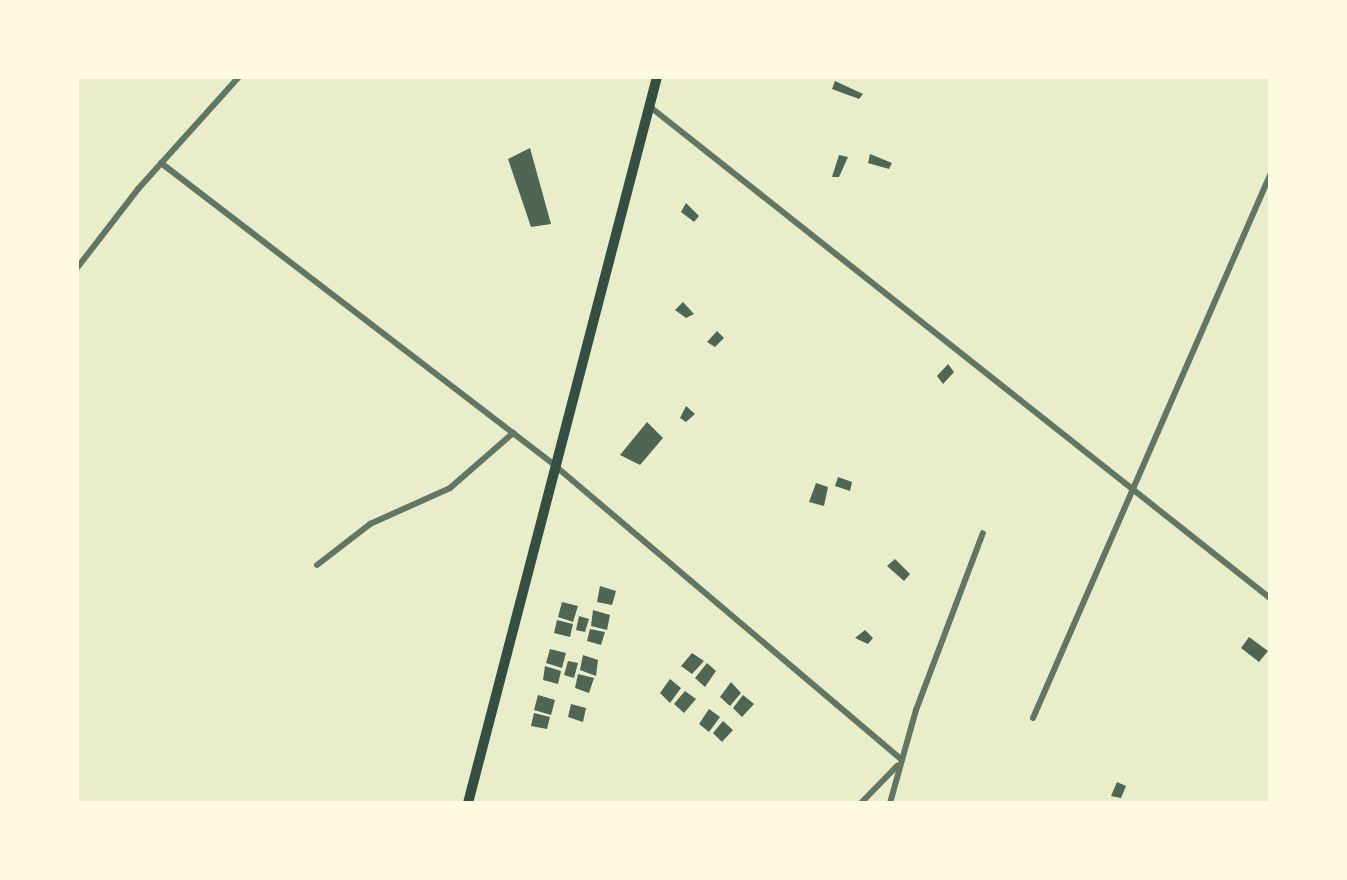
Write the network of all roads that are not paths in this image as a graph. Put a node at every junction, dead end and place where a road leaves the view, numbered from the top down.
1 (225, 77) edge
2 (239, 77) edge
3 (657, 77) edge
4 (233, 84) junction
5 (649, 106) junction
6 (161, 163) junction
7 (1270, 175) edge
8 (77, 268) edge
9 (513, 433) junction
10 (553, 464) junction
11 (1132, 492) junction
12 (983, 533) dead end
13 (317, 565) dead end
14 (1270, 598) edge
15 (1033, 718) dead end
16 (899, 761) junction
17 (468, 803) edge
18 (861, 803) edge
19 (890, 803) edge

1 - 4 street
2 - 4 street
3 - 5 main road
4 - 6 street
5 - 10 main road
5 - 11 street
6 - 8 street
6 - 9 street
7 - 11 street
9 - 10 street
9 - 13 street
10 - 16 street
10 - 17 main road
11 - 14 street
11 - 15 street
12 - 16 street
16 - 18 street
16 - 19 street

